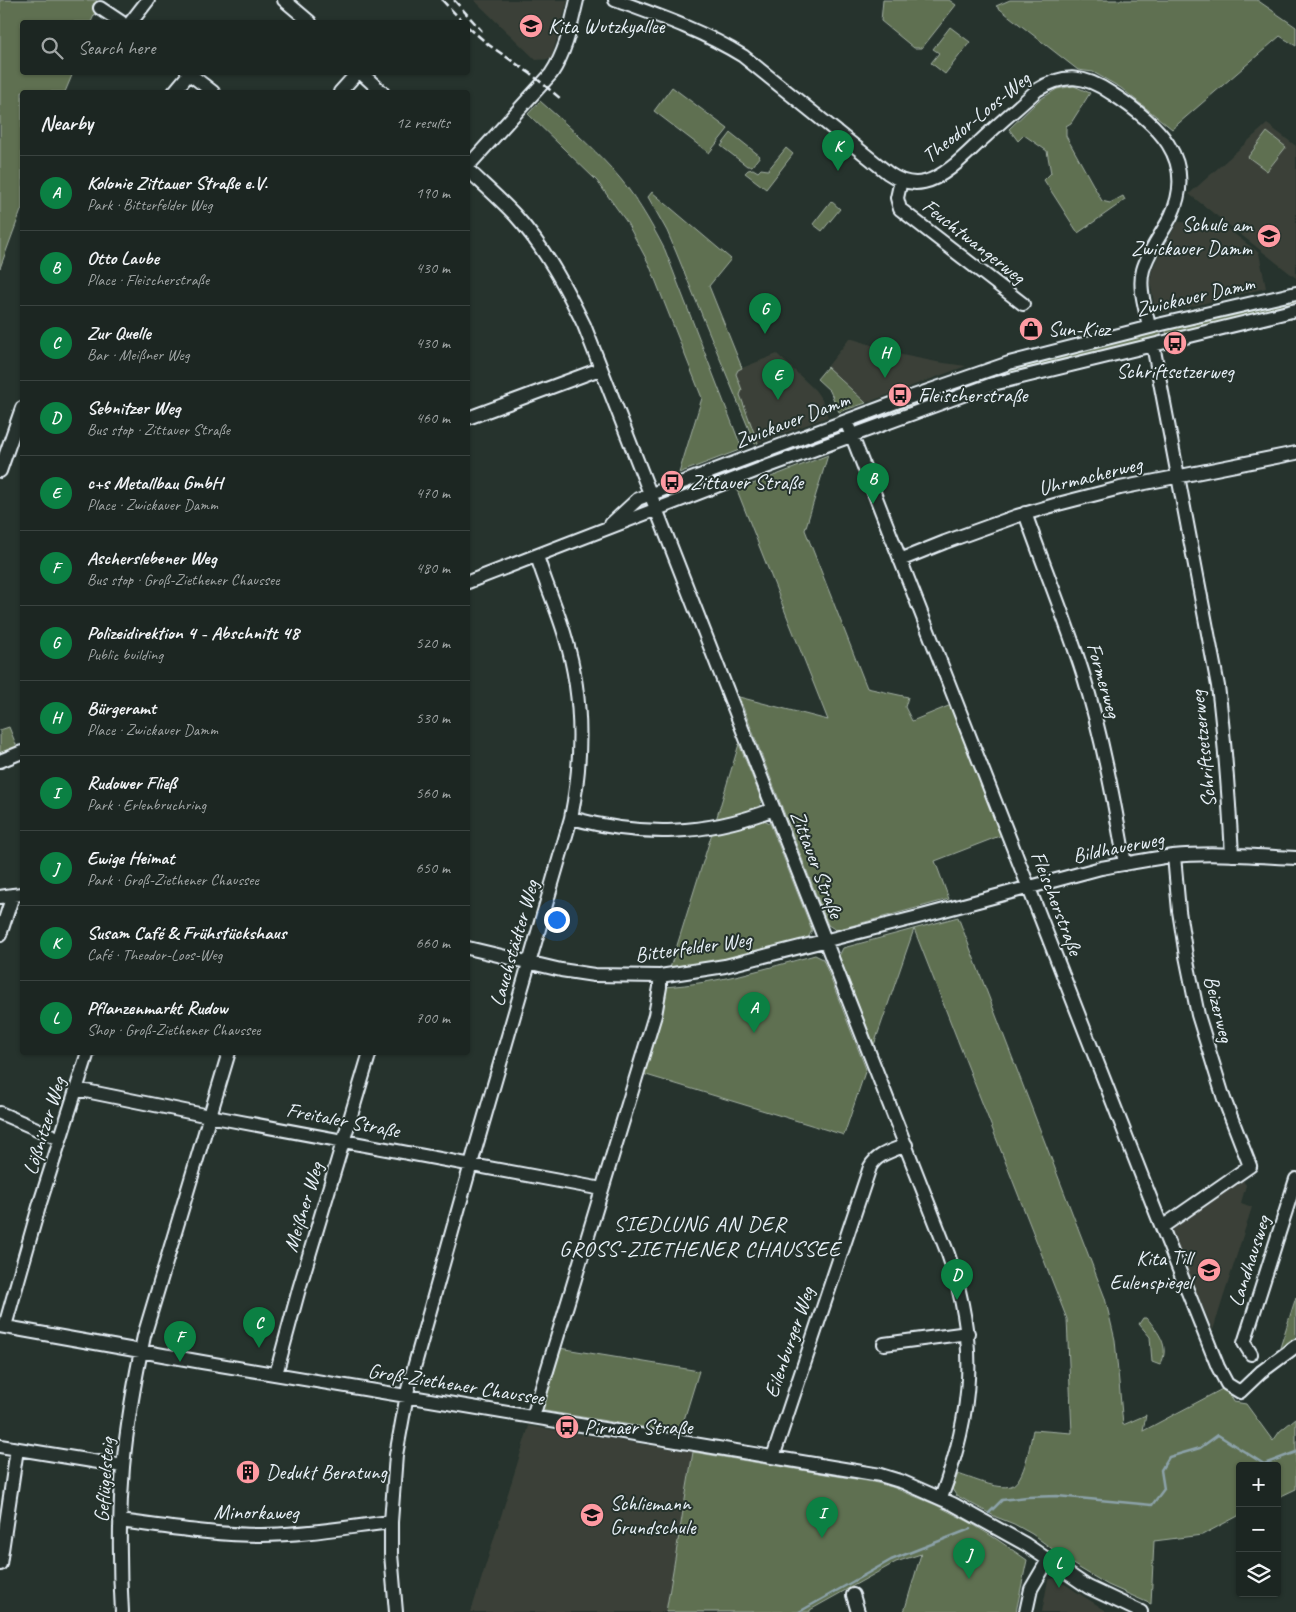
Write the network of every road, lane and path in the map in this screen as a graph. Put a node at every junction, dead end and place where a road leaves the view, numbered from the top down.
1 (148, 0) edge
2 (284, 0) edge
3 (577, 0) edge
4 (615, 0) edge
5 (100, 8) dead end
6 (118, 20) edge
7 (133, 20) edge
8 (308, 20) edge
9 (187, 75) edge
10 (191, 75) edge
11 (356, 75) edge
12 (362, 75) edge
13 (175, 90) edge
14 (210, 90) edge
15 (342, 90) edge
16 (380, 90) edge
17 (470, 164) edge
18 (470, 172) edge
19 (902, 180) junction
20 (1296, 292) edge
21 (1023, 304) dead end
22 (1296, 310) edge
23 (1149, 327) junction
24 (1152, 345) junction
25 (600, 369) junction
26 (20, 414) edge
27 (470, 417) edge
28 (846, 421) junction
29 (852, 436) junction
30 (1296, 453) edge
31 (0, 471) edge
32 (1178, 477) junction
33 (649, 495) junction
34 (655, 510) junction
35 (1025, 513) junction
36 (604, 531) junction
37 (537, 556) junction
38 (900, 560) junction
39 (470, 581) edge
40 (20, 753) edge
41 (0, 761) edge
42 (774, 809) junction
43 (571, 818) junction
44 (1232, 855) junction
45 (1174, 856) junction
46 (1296, 858) edge
47 (1125, 864) junction
48 (1029, 888) junction
49 (18, 894) edge
50 (0, 897) edge
51 (922, 916) joint
52 (0, 935) edge
53 (826, 941) junction
54 (470, 948) edge
55 (529, 963) junction
56 (660, 976) junction
57 (87, 1055) edge
58 (228, 1055) edge
59 (369, 1055) edge
60 (76, 1089) junction
61 (0, 1113) edge
62 (209, 1116) junction
63 (60, 1139) junction
64 (344, 1140) junction
65 (906, 1145) junction
66 (471, 1164) junction
67 (1296, 1179) edge
68 (602, 1189) junction
69 (1162, 1227) junction
70 (2, 1326) edge
71 (968, 1333) junction
72 (884, 1344) dead end
73 (1296, 1346) edge
74 (140, 1351) junction
75 (1251, 1354) dead end
76 (276, 1374) junction
77 (407, 1396) junction
78 (533, 1417) junction
79 (0, 1446) edge
80 (17, 1449) junction
81 (773, 1457) junction
82 (123, 1466) junction
83 (941, 1498) junction
84 (120, 1521) junction
85 (391, 1522) junction
86 (1048, 1560) junction
87 (0, 1564) edge
88 (853, 1596) dead end
89 (122, 1612) edge
90 (396, 1612) edge
91 (858, 1612) edge
92 (1026, 1612) edge
93 (1140, 1612) edge

1 - 7 street
2 - 8 street
3 - 17 street
4 - 19 street, Theodor-Loos-Weg
5 - 6 street
9 - 13 street
10 - 14 street
11 - 15 street
12 - 16 street
18 - 25 street, Zittauer Straße
19 - 21 street, Feuchtwangerweg
19 - 23 street, Theodor-Loos-Weg
20 - 23 street, Zwickauer Damm
22 - 24 street, Zwickauer Damm
23 - 28 street, Zwickauer Damm
24 - 29 street, Zwickauer Damm
24 - 32 street, Schriftsetzerweg
25 - 27 street
25 - 33 street, Zittauer Straße
26 - 31 street
28 - 29 street, Fleischerstraße
28 - 33 street, Zwickauer Damm
29 - 34 street, Zwickauer Damm
29 - 38 street, Fleischerstraße
30 - 32 street, Uhrmacherweg
32 - 35 street, Uhrmacherweg
32 - 44 street, Schriftsetzerweg
33 - 34 street, Zittauer Straße
33 - 36 street, Zwickauer Damm
34 - 36 street, Zwickauer Damm
34 - 42 street, Zittauer Straße
35 - 38 street, Uhrmacherweg
35 - 47 street, Formerweg
36 - 37 street, Zwickauer Damm
37 - 39 street, Zwickauer Damm
37 - 43 street, Lauchstädter Weg
38 - 48 street, Fleischerstraße
40 - 41 street
42 - 43 street
42 - 53 street, Zittauer Straße
43 - 55 street, Lauchstädter Weg
44 - 45 street, Bildhauerweg
44 - 46 street, Bildhauerweg
45 - 47 street, Bildhauerweg
45 - 69 street, Beizerweg
47 - 48 street, Bildhauerweg
48 - 51 street, Bildhauerweg
48 - 69 street, Fleischerstraße
49 - 50 street
49 - 52 street
51 - 53 street, Bitterfelder Weg
53 - 56 street, Bitterfelder Weg
53 - 65 street, Zittauer Straße
54 - 55 street, Bitterfelder Weg
55 - 56 street, Bitterfelder Weg
55 - 66 street, Lauchstädter Weg
56 - 68 street
57 - 60 street, Lößnitzer Weg
58 - 62 street, Geflügelsteig
59 - 64 street, Meißner Weg
60 - 62 street, Freitaler Straße
60 - 63 street, Lößnitzer Weg
61 - 63 street
62 - 64 street, Freitaler Straße
62 - 74 street, Geflügelsteig
63 - 70 street, Lößnitzer Weg
64 - 66 street, Freitaler Straße
64 - 76 street, Meißner Weg
65 - 71 street, Zittauer Straße
65 - 81 street, Eilenburger Weg
66 - 68 street, Freitaler Straße
66 - 77 street, Lauchstädter Weg
67 - 75 street, Landhausweg
68 - 78 street
69 - 73 street, Fleischerstraße
70 - 74 street, Groß-Ziethener Chaussee
71 - 72 street
71 - 83 street, Zittauer Straße
74 - 76 street, Groß-Ziethener Chaussee
74 - 82 street, Geflügelsteig
76 - 77 street, Groß-Ziethener Chaussee
77 - 78 street, Groß-Ziethener Chaussee
77 - 85 street, Lauchstädter Weg
78 - 81 street, Groß-Ziethener Chaussee
79 - 80 street
80 - 82 street
80 - 87 street
81 - 83 street, Groß-Ziethener Chaussee
82 - 84 street, Geflügelsteig
83 - 86 street, Groß-Ziethener Chaussee
84 - 85 street, Minorkaweg
84 - 89 street, Geflügelsteig
85 - 90 street, Lauchstädter Weg
86 - 92 street
86 - 93 street, Groß-Ziethener Chaussee
88 - 91 street

